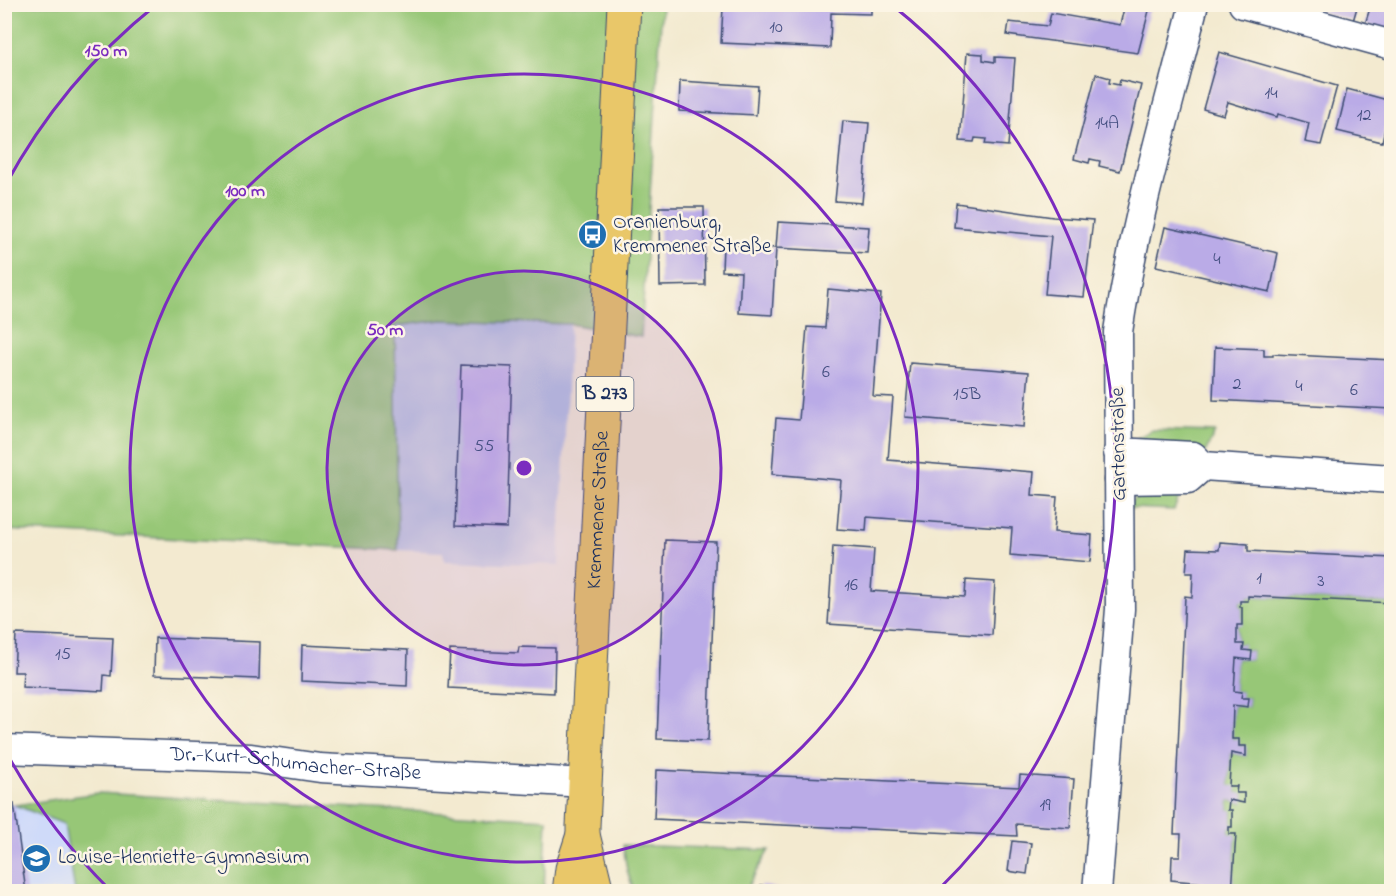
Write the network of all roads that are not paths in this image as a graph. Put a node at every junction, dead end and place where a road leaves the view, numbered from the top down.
1 (624, 4) edge
2 (1194, 4) edge
3 (1242, 4) edge
4 (1392, 45) edge
5 (1119, 466) junction
6 (1392, 479) edge
7 (4, 749) edge
8 (586, 783) junction
9 (583, 835) junction
10 (569, 891) edge
11 (597, 891) edge
12 (1097, 891) edge

1 - 8 main road, Kremmener Straße / B 273
2 - 5 street, Gartenstraße
3 - 4 street
5 - 6 street
5 - 12 street, Gartenstraße
7 - 8 street, Dr.-Kurt-Schumacher-Straße
8 - 9 main road, Kremmener Straße / B 273
9 - 10 main road, Kremmener Straße / B 273
9 - 11 main road, Kremmener Straße / B 273

